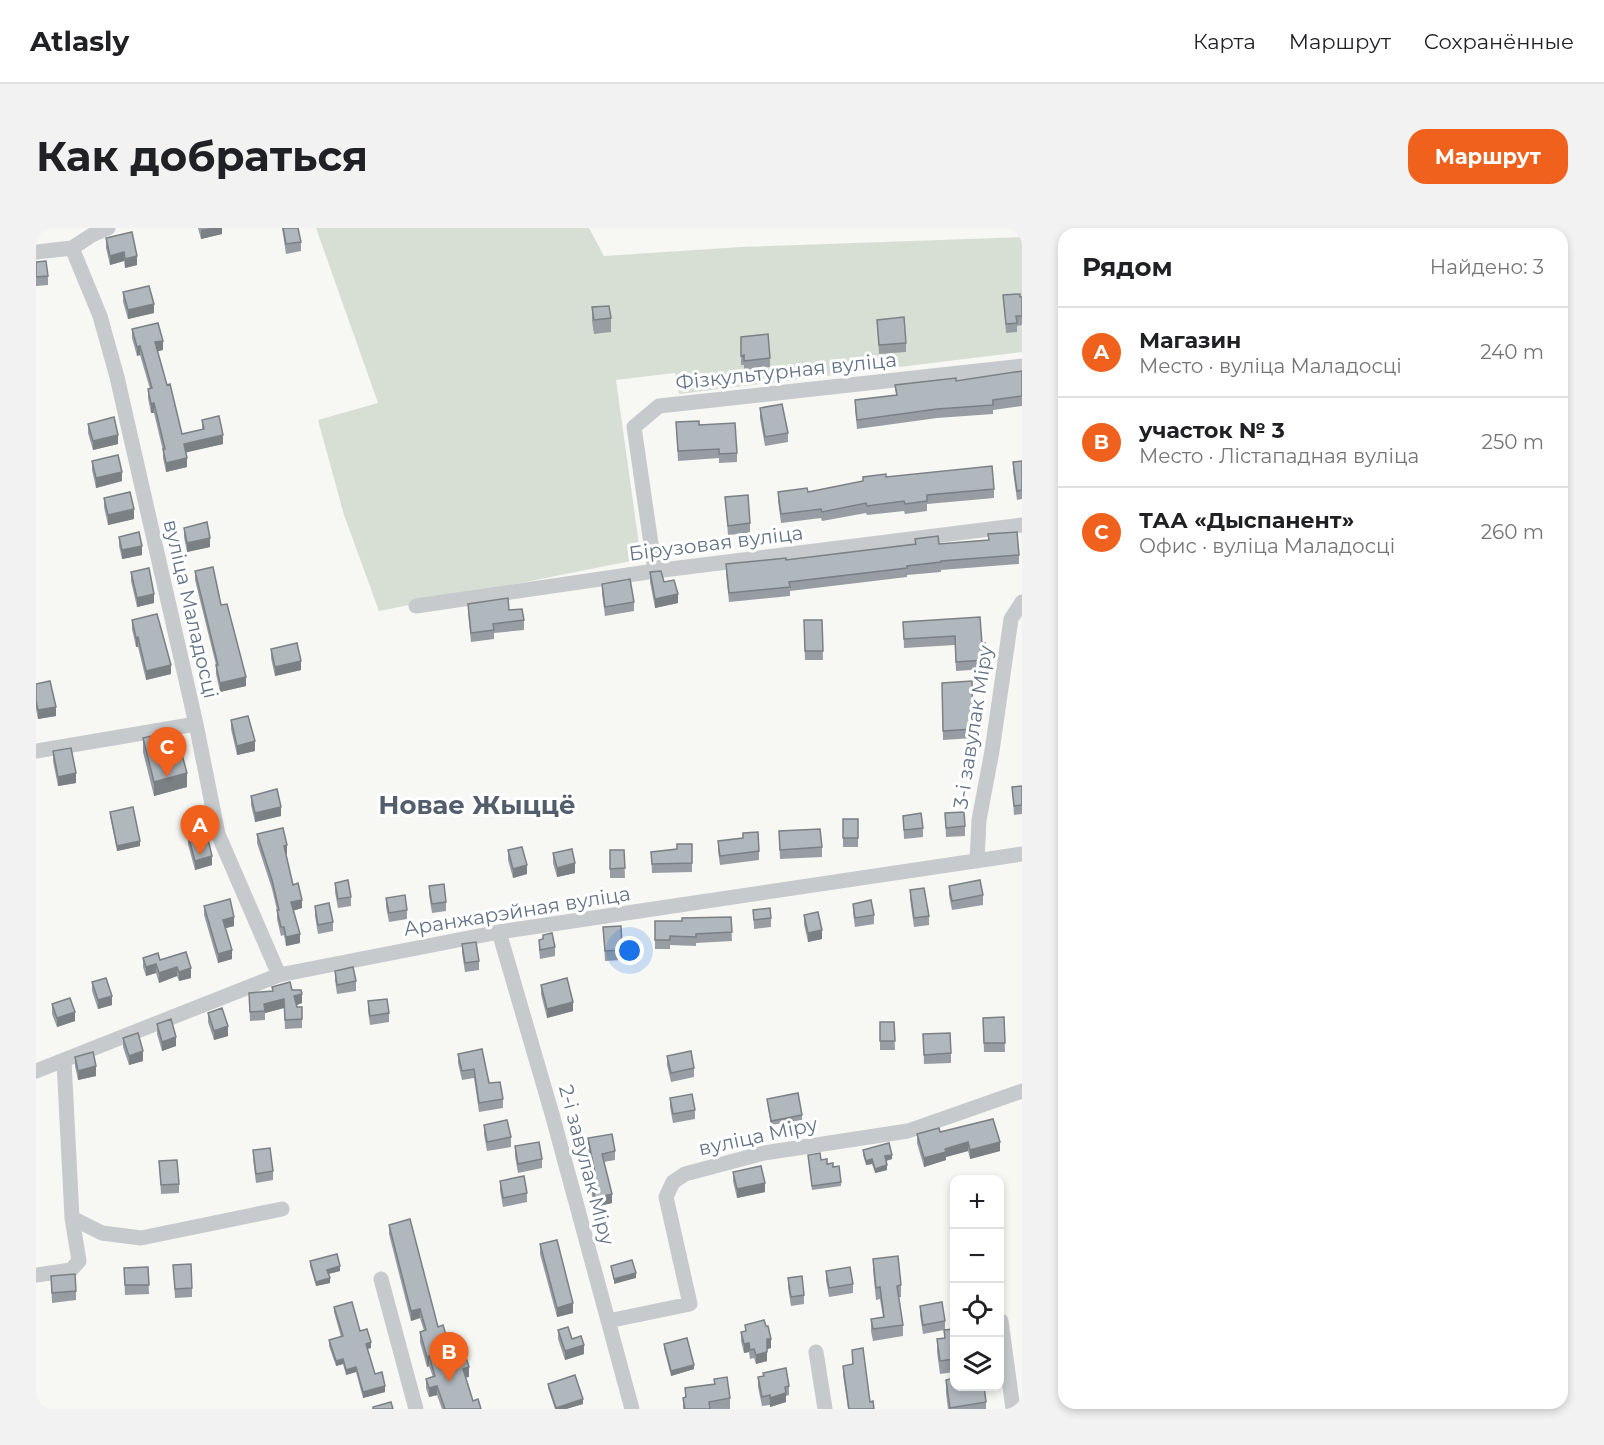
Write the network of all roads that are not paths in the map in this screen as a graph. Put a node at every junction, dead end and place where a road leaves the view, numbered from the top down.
1 (108, 228) edge
2 (72, 248) junction
3 (36, 252) edge
4 (1022, 366) edge
5 (1022, 525) edge
6 (655, 571) junction
7 (1022, 602) edge
8 (416, 606) dead end
9 (196, 724) junction
10 (36, 751) edge
11 (1022, 854) edge
12 (977, 861) junction
13 (499, 932) junction
14 (279, 975) junction
15 (64, 1061) junction
16 (36, 1071) edge
17 (1022, 1091) edge
18 (282, 1209) dead end
19 (72, 1218) junction
20 (36, 1275) edge
21 (381, 1279) dead end
22 (608, 1321) junction
23 (1003, 1337) edge
24 (816, 1352) dead end
25 (416, 1409) edge
26 (632, 1409) edge
27 (825, 1409) edge
28 (1012, 1409) edge

1 - 2 street
2 - 3 street
2 - 9 street, вуліца Маладосці
4 - 6 street, Фізкультурная вуліца
5 - 6 street, Бірузовая вуліца
6 - 8 street, Бірузовая вуліца
7 - 12 street, 3-і завулак Міру
9 - 10 street
9 - 14 street, вуліца Маладосці
11 - 12 street, Аранжарэйная вуліца
12 - 13 street, Аранжарэйная вуліца
13 - 14 street, Аранжарэйная вуліца
13 - 22 street, 2-і завулак Міру
14 - 15 street, Аранжарэйная вуліца
15 - 16 street, Аранжарэйная вуліца
15 - 19 street
17 - 22 street, вуліца Міру
18 - 19 street
19 - 20 street
21 - 25 street
22 - 26 street, 2-і завулак Міру
23 - 28 street
24 - 27 street

